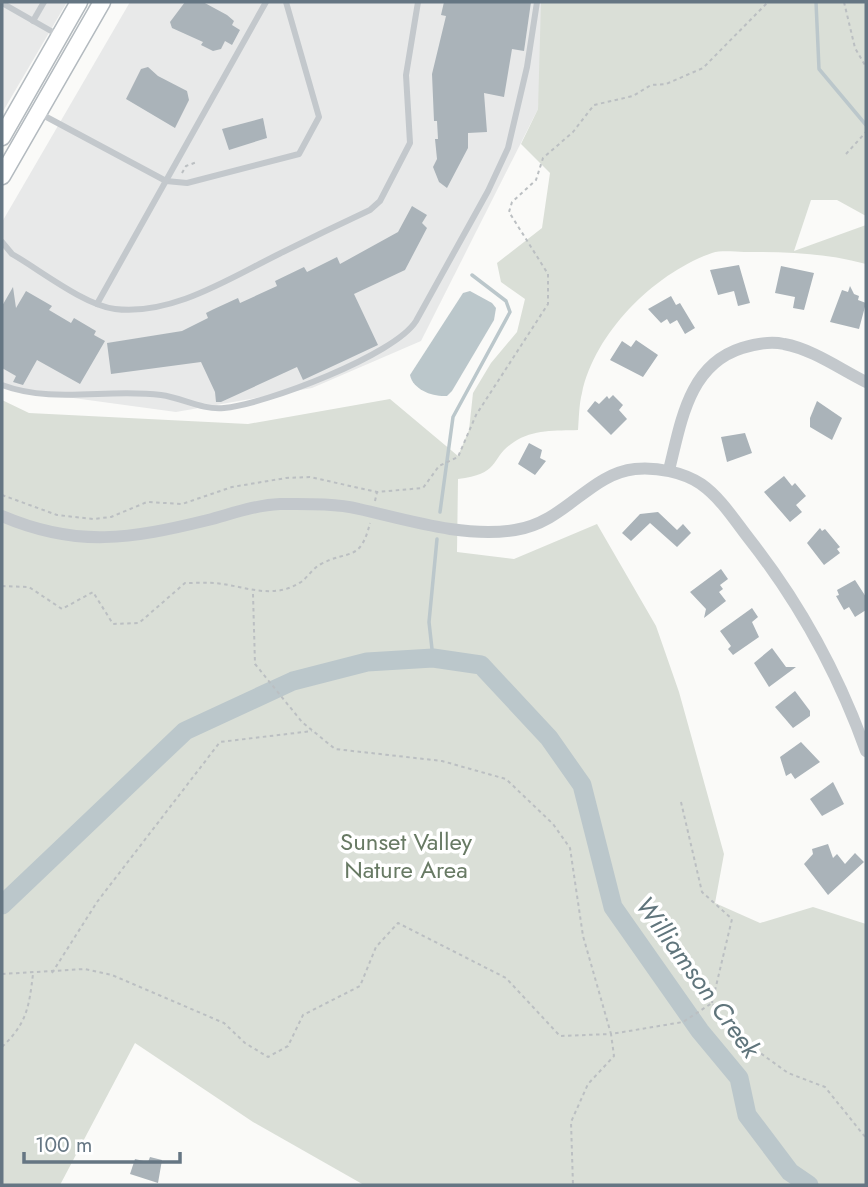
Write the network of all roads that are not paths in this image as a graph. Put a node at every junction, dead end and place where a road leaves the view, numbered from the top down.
1 (44, 2) edge
2 (79, 2) edge
3 (102, 2) edge
4 (266, 2) edge
5 (286, 2) edge
6 (418, 2) edge
7 (537, 2) edge
8 (2, 3) edge
9 (33, 21) junction
10 (59, 36) junction
11 (38, 113) junction
12 (2, 137) edge
13 (2, 176) edge
14 (166, 181) junction
15 (2, 242) edge
16 (2, 253) edge
17 (12, 254) junction
18 (97, 304) junction
19 (866, 382) edge
20 (2, 385) edge
21 (669, 470) junction
22 (2, 516) edge
23 (866, 751) edge

1 - 9 lane
2 - 10 main road
3 - 11 main road
4 - 14 lane
5 - 14 lane
6 - 18 lane
7 - 20 lane
8 - 9 lane
9 - 10 lane
10 - 12 main road
11 - 13 main road
11 - 14 lane
14 - 18 lane
15 - 17 lane
16 - 17 lane
17 - 18 lane
19 - 21 street
21 - 22 street
21 - 23 street

